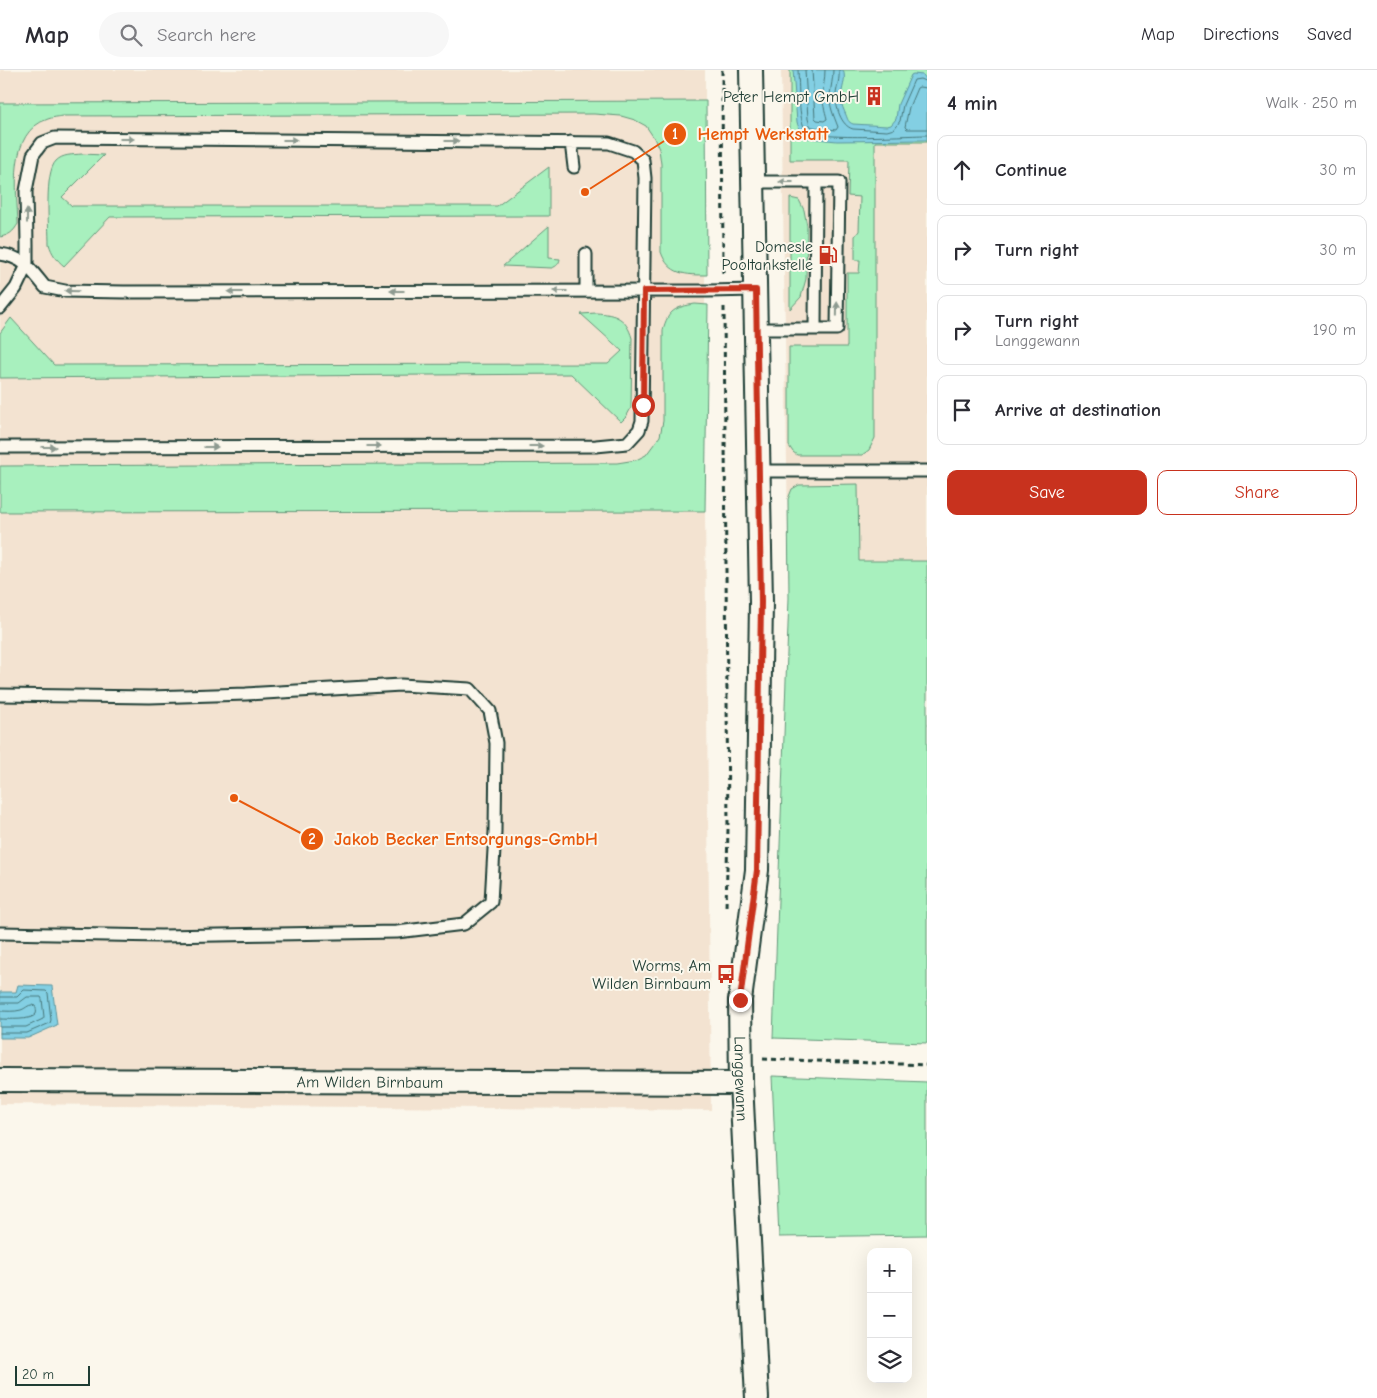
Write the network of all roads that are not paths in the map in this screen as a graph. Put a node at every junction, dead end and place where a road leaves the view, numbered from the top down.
1 (751, 70) edge
2 (571, 142) junction
3 (574, 167) dead end
4 (754, 182) junction
5 (816, 183) junction
6 (0, 254) edge
7 (586, 254) dead end
8 (26, 265) junction
9 (756, 290) junction
10 (586, 291) junction
11 (644, 291) junction
12 (0, 308) edge
13 (756, 329) junction
14 (815, 329) junction
15 (0, 447) edge
16 (758, 471) junction
17 (927, 471) edge
18 (0, 695) edge
19 (0, 933) edge
20 (0, 1080) edge
21 (741, 1083) junction
22 (757, 1398) edge

1 - 4 street, Langgewann
2 - 3 lane
8 -> 2 lane
2 - 11 lane
5 -> 4 lane
4 - 9 street, Langgewann
5 - 14 lane
14 -> 5 lane
6 - 8 lane
7 - 10 lane
10 -> 8 lane
8 - 12 lane
9 - 11 lane
9 - 13 street, Langgewann
10 - 11 lane
15 -> 11 lane
13 - 14 lane
13 - 16 street, Langgewann
16 - 17 lane
16 - 21 street, Langgewann
18 - 19 lane
20 - 21 street, Am Wilden Birnbaum
21 - 22 street, Langgewann

